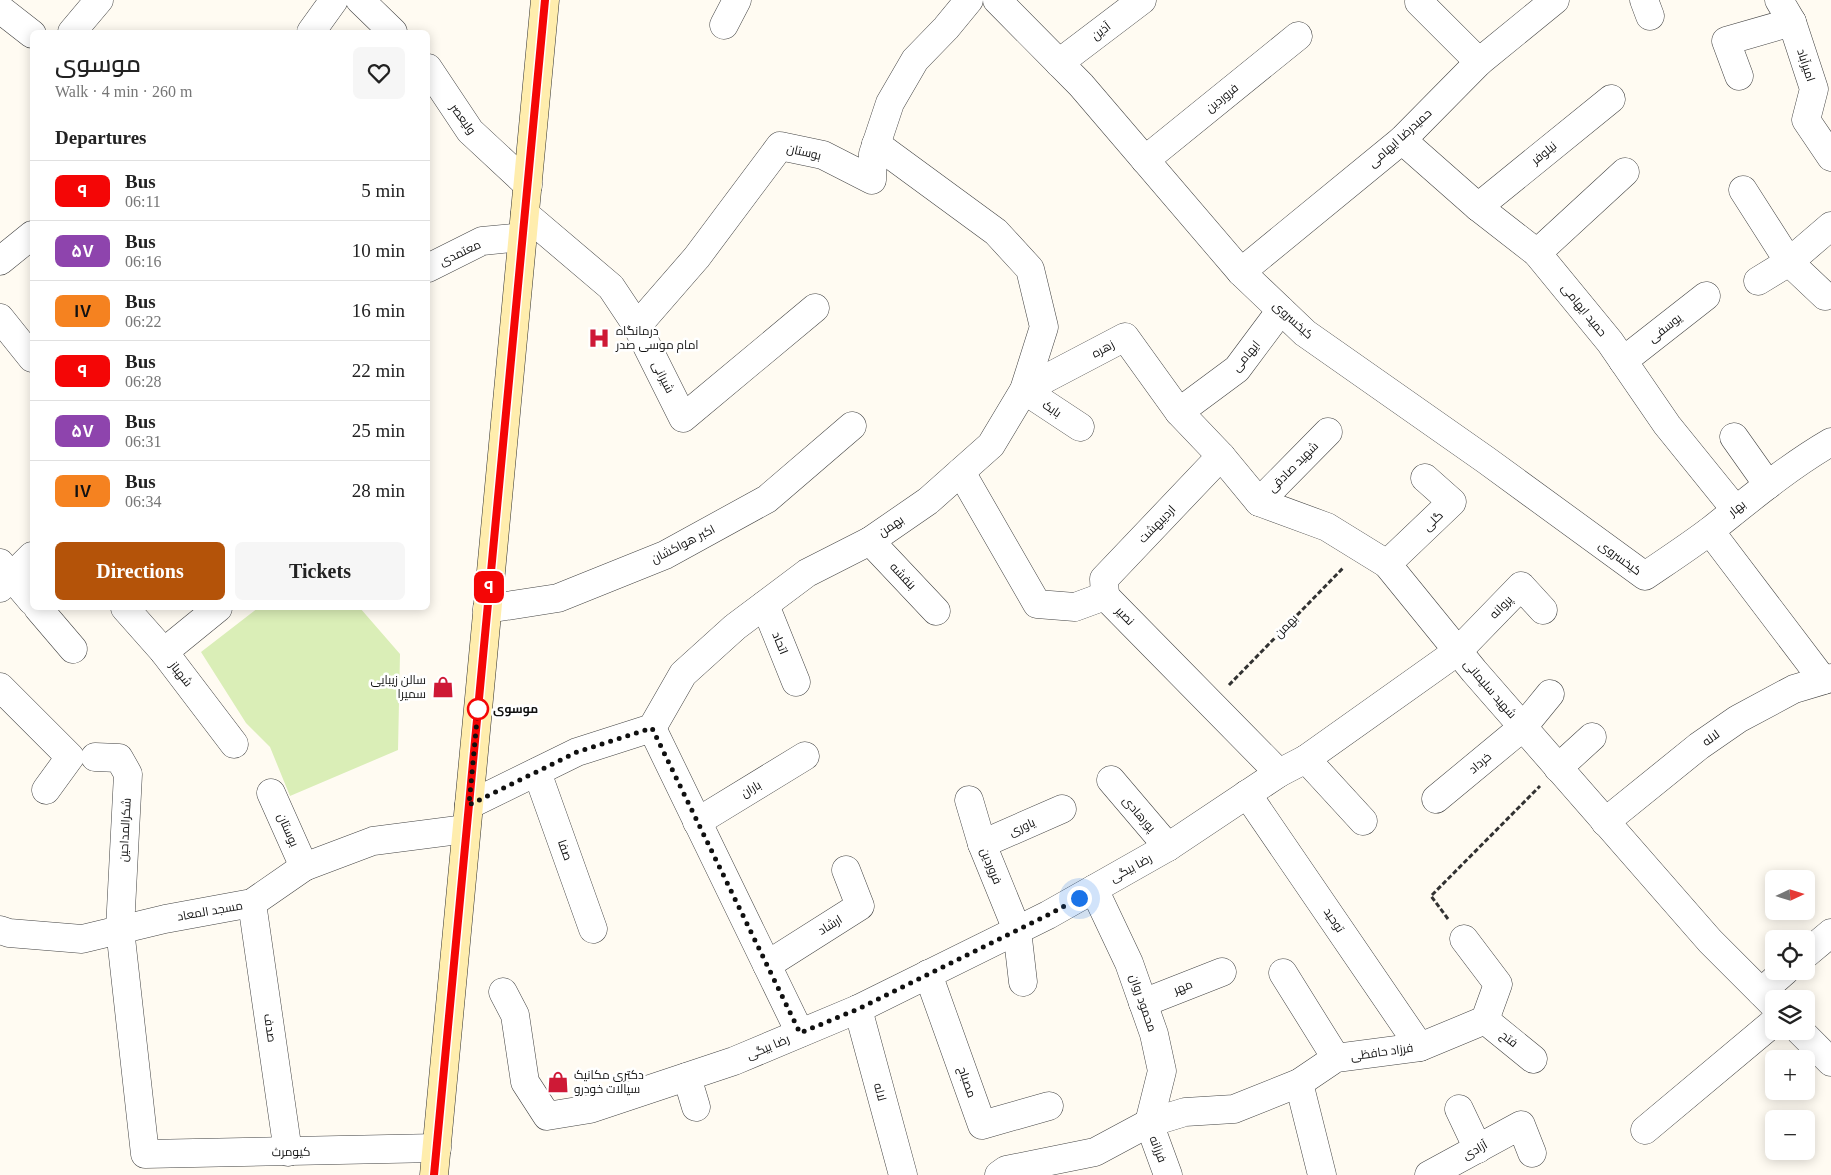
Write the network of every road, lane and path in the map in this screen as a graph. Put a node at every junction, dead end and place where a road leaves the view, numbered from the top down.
1 (99, 0) edge
2 (334, 0) edge
3 (360, 0) edge
4 (545, 0) edge
5 (737, 0) edge
6 (969, 0) edge
7 (997, 0) edge
8 (1142, 0) edge
9 (1554, 0) edge
10 (1419, 2) dead end
11 (0, 9) edge
12 (1785, 11) edge
13 (724, 25) dead end
14 (74, 30) edge
15 (312, 30) edge
16 (391, 30) edge
17 (30, 32) edge
18 (1298, 36) dead end
19 (1479, 62) junction
20 (1059, 63) junction
21 (430, 71) edge
22 (1739, 76) dead end
23 (1611, 100) dead end
24 (1402, 140) junction
25 (876, 144) junction
26 (1831, 157) edge
27 (1145, 160) junction
28 (1625, 172) dead end
29 (528, 185) junction
30 (1743, 190) dead end
31 (1478, 206) junction
32 (524, 226) junction
33 (1831, 226) edge
34 (30, 237) edge
35 (1537, 252) junction
36 (0, 261) edge
37 (1789, 262) junction
38 (430, 267) edge
39 (1241, 272) junction
40 (1758, 280) dead end
41 (1706, 296) dead end
42 (1825, 296) dead end
43 (815, 308) dead end
44 (1281, 310) junction
45 (0, 318) edge
46 (637, 326) junction
47 (30, 356) edge
48 (1623, 361) junction
49 (1024, 390) junction
50 (1180, 412) junction
51 (852, 426) dead end
52 (1080, 427) dead end
53 (1328, 432) dead end
54 (1734, 437) dead end
55 (1827, 452) edge
56 (1221, 456) junction
57 (962, 472) junction
58 (1425, 478) dead end
59 (1768, 485) junction
60 (1258, 502) junction
61 (1735, 509) junction
62 (1710, 530) junction
63 (870, 541) junction
64 (1362, 549) junction
65 (30, 557) edge
66 (1387, 564) junction
67 (4, 576) edge
68 (1645, 576) joint
69 (1105, 596) junction
70 (30, 599) edge
71 (765, 605) junction
72 (487, 609) junction
73 (40, 610) edge
74 (127, 610) edge
75 (216, 610) edge
76 (1542, 610) dead end
77 (936, 611) dead end
78 (73, 649) dead end
79 (1458, 651) junction
80 (164, 652) junction
81 (1827, 679) edge
82 (796, 682) dead end
83 (0, 686) edge
84 (1550, 694) dead end
85 (1211, 704) junction
86 (1523, 727) junction
87 (652, 728) junction
88 (1592, 737) dead end
89 (234, 744) dead end
90 (95, 756) dead end
91 (804, 756) dead end
92 (1306, 759) junction
93 (1558, 768) junction
94 (537, 772) junction
95 (1279, 772) junction
96 (1111, 780) dead end
97 (46, 790) dead end
98 (271, 793) dead end
99 (1247, 794) junction
100 (1436, 799) dead end
101 (969, 800) dead end
102 (1062, 809) dead end
103 (468, 817) junction
104 (1363, 821) dead end
105 (697, 822) junction
106 (1605, 822) junction
107 (982, 844) junction
108 (1168, 847) junction
109 (304, 867) junction
110 (846, 870) dead end
111 (1094, 889) junction
112 (252, 903) junction
113 (120, 929) junction
114 (593, 929) dead end
115 (0, 930) edge
116 (1017, 930) junction
117 (1831, 933) edge
118 (1464, 939) joint
119 (1815, 946) edge
120 (767, 965) junction
121 (1222, 972) dead end
122 (1283, 973) dead end
123 (928, 974) junction
124 (1023, 982) dead end
125 (503, 992) dead end
126 (1765, 996) edge
127 (1143, 1003) junction
128 (858, 1009) junction
129 (1485, 1020) junction
130 (1765, 1030) edge
131 (800, 1033) junction
132 (1809, 1040) edge
133 (1420, 1046) junction
134 (1336, 1058) junction
135 (1533, 1058) dead end
136 (1831, 1062) edge
137 (687, 1077) junction
138 (1299, 1083) junction
139 (1049, 1106) dead end
140 (696, 1107) dead end
141 (1459, 1109) dead end
142 (1148, 1123) junction
143 (1645, 1130) dead end
144 (437, 1148) junction
145 (1478, 1149) junction
146 (288, 1152) junction
147 (1532, 1153) dead end
148 (1004, 1173) edge
149 (434, 1175) edge
150 (903, 1175) edge
151 (1168, 1175) edge
152 (1322, 1175) edge
153 (1429, 1175) edge

1 - 14 street
2 - 15 street
3 - 16 street
4 - 29 main road
5 - 13 street
6 - 25 street, بوستان
7 - 20 street, کیخسروی
8 - 20 street, آذین
9 - 19 street, حمیدرضا ایهامی
10 - 19 street
11 - 17 street
12 - 22 street
12 - 26 street, امیرآباد
18 - 27 street, فروردین
19 - 24 street, حمیدرضا ایهامی
20 - 27 street, کیخسروی
21 - 29 street, ولیعصر
23 - 31 street, نیلوفر
24 - 31 street, حمید ایهامی
24 - 39 street, حمیدرضا ایهامی
25 - 46 street, بوستان
25 - 49 street, بهمن
27 - 39 street, کیخسروی
28 - 35 street
29 - 32 main road
30 - 37 street
31 - 35 street, حمید ایهامی
32 - 38 street, معتمدی
32 - 46 street, شیرانی
32 - 72 main road
33 - 37 street
34 - 36 street
35 - 48 street, حمید ایهامی
37 - 40 street
37 - 42 street
39 - 44 street, کیخسروی
41 - 48 street, یوسفی
43 - 46 street, شیرانی
44 - 50 street, ایهامی
44 - 68 street, کیخسروی
45 - 47 street
48 - 61 street, حمید ایهامی
49 - 50 street, زهره
49 - 52 street, بابک
49 - 57 street, بهمن
50 - 56 street
51 - 72 street, اکبر هواکشان
53 - 60 street, شهید صادقی
54 - 59 street
55 - 59 street, بهار
56 - 60 street
56 - 69 street, اردیبهشت
57 - 63 street, بهمن
57 - 69 street, نصیر
58 - 66 street, گلی
59 - 61 street, بهار
60 - 64 street, شهید سلیمانی
61 - 62 street, بهار
62 - 68 street, بهار
62 - 81 street
63 - 71 street, بهمن
63 - 77 street, بنفشه
64 - 66 street, شهید سلیمانی
64 - 85 path, بهمن
65 - 67 street
66 - 79 street, شهید سلیمانی
67 - 70 street
69 - 85 street, نصیر
71 - 82 street, اتحاد
71 - 87 street, بهمن
72 - 103 main road
73 - 78 street
74 - 80 street, شهباز
75 - 80 street
76 - 79 street, پروانه
79 - 86 street, شهید سلیمانی
79 - 92 street, رضا بیگی
80 - 89 street, شهباز
81 - 106 street, لاله
83 - 97 street
84 - 86 street, خرداد
85 - 95 street, نصیر
86 - 93 street, شهید سلیمانی
86 - 100 street, خرداد
87 - 94 street
87 - 105 street
88 - 93 street
90 - 113 street, شکرالمداحین
91 - 105 street, باران
92 - 95 street, رضا بیگی
92 - 104 street
93 - 106 street, شهید سلیمانی
93 - 118 path
94 - 103 street
94 - 114 street, صفا
95 - 99 street, رضا بیگی
96 - 108 street, پورهادی
98 - 109 street, بوستان
99 - 108 street, رضا بیگی
99 - 133 street, توحید
101 - 107 street, فروردین
102 - 107 street, یاوری
103 - 109 street, مسجد المعاد
103 - 144 main road
105 - 120 street
106 - 126 street, شهید سلیمانی
107 - 116 street, فروردین
108 - 111 street, رضا بیگی
109 - 112 street, مسجد المعاد
110 - 120 street, ارشاد
111 - 116 street, رضا بیگی
111 - 127 street, محمود روان
112 - 113 street, مسجد المعاد
112 - 146 street, صدف
113 - 115 street, مسجد المعاد
113 - 146 street, کیومرث
116 - 123 street, رضا بیگی
116 - 124 street, فروردین
117 - 119 street
118 - 129 street
120 - 131 street
121 - 127 street, مهر
122 - 134 street
123 - 128 street, رضا بیگی
123 - 139 street, مصباح
125 - 137 street, رضا بیگی
127 - 142 street, محمود روان
128 - 131 street, رضا بیگی
128 - 150 street, لاله
129 - 133 street, فرزاد حافظی
129 - 135 street, فتح
130 - 143 street
131 - 137 street, رضا بیگی
132 - 136 street
133 - 134 street, فرزاد حافظی
134 - 138 street, فرزاد حافظی
137 - 140 street
138 - 142 street, فرزاد حافظی
138 - 152 street
141 - 145 street
142 - 148 street, فرزاد حافظی
142 - 151 street, فرزانه
144 - 146 street, کیومرث
144 - 149 main road
145 - 147 street, آزادی
145 - 153 street, آزادی

